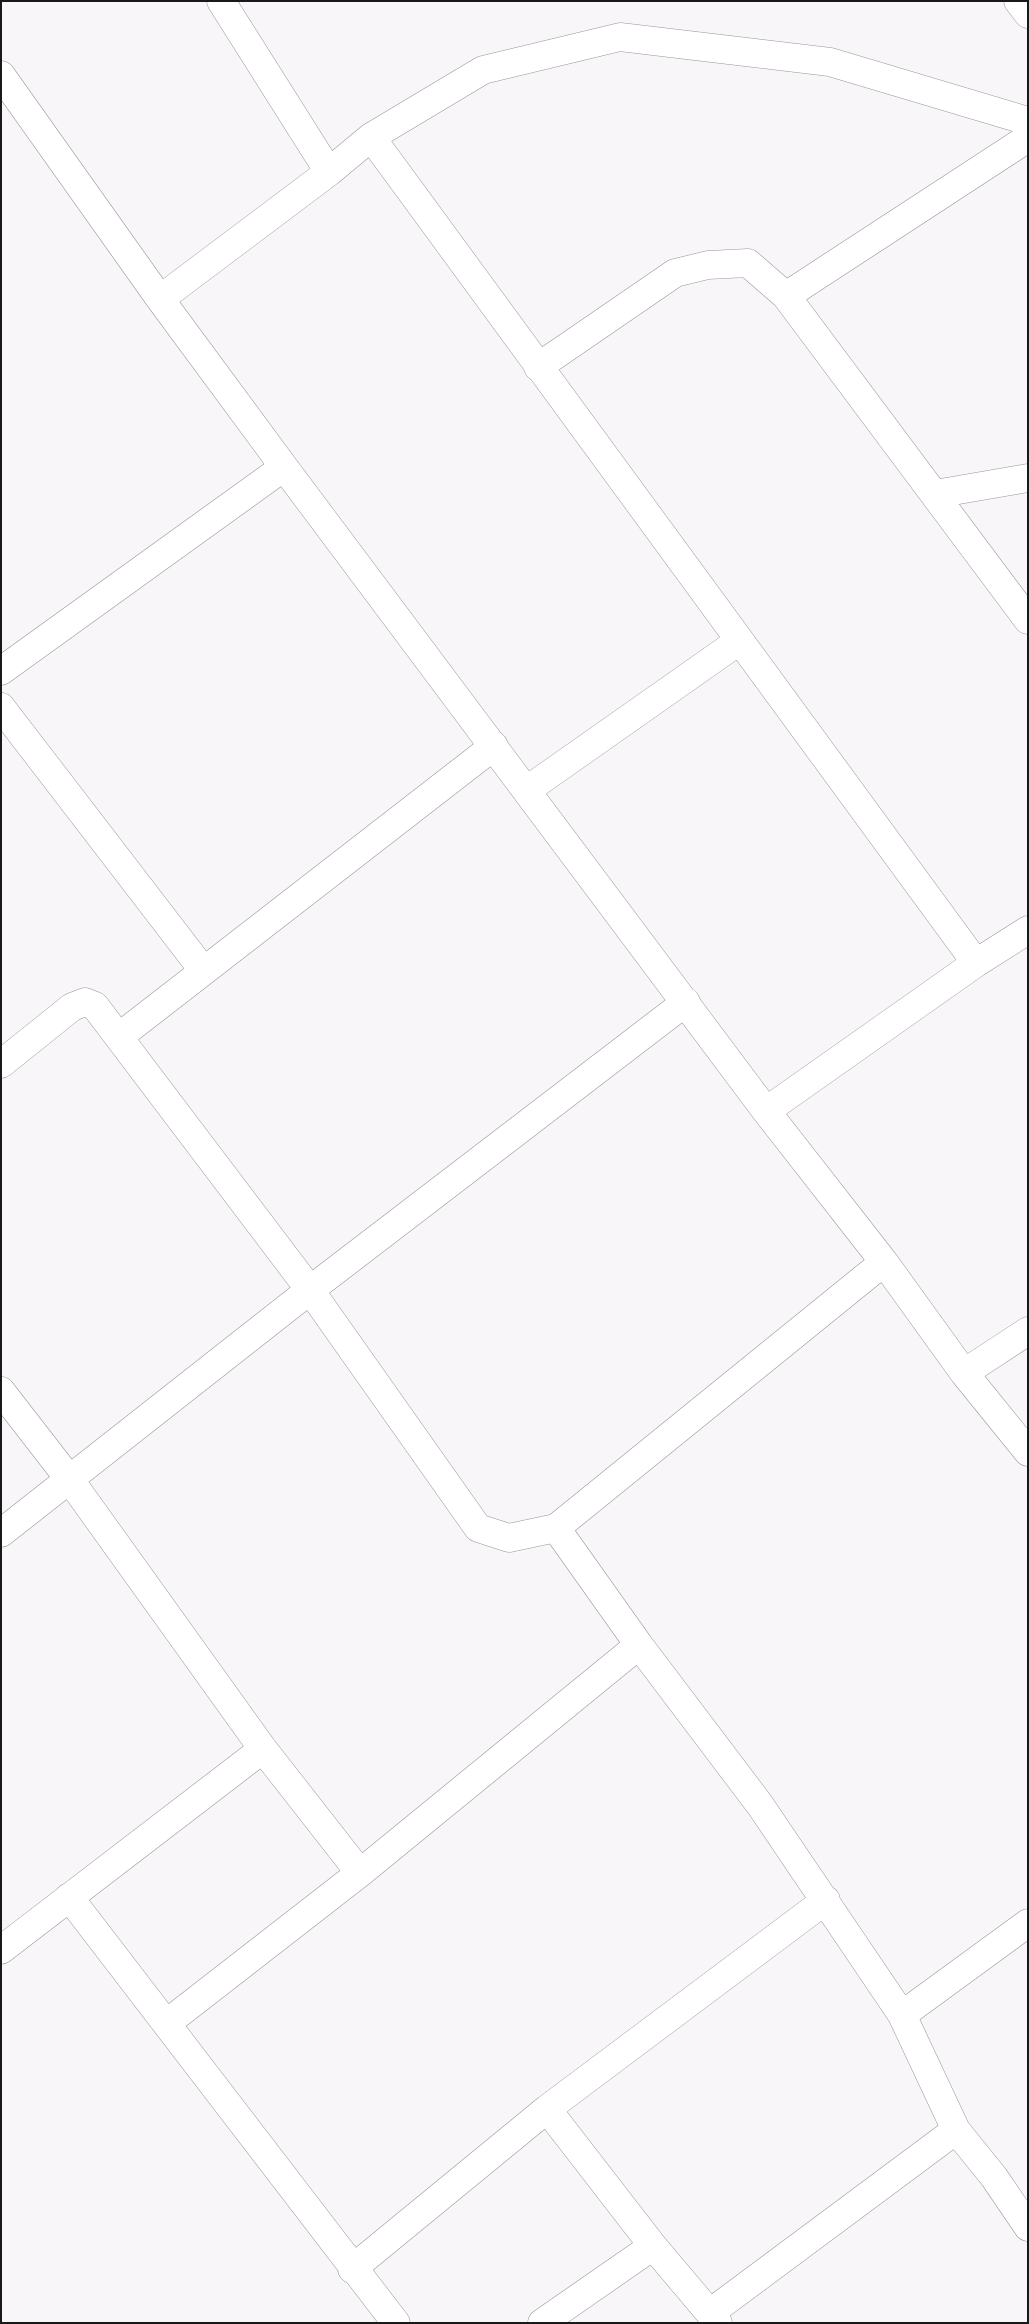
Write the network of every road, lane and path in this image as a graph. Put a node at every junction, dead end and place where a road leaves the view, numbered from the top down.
1 (222, 1) edge
2 (1018, 1) edge
3 (1028, 14) edge
4 (1, 75) edge
5 (1028, 121) edge
6 (371, 137) junction
7 (1028, 138) edge
8 (329, 172) junction
9 (786, 296) junction
10 (160, 299) junction
11 (538, 368) junction
12 (284, 467) junction
13 (1028, 478) edge
14 (934, 494) junction
15 (1028, 620) edge
16 (739, 641) junction
17 (1, 671) edge
18 (1, 707) edge
19 (494, 746) junction
20 (527, 790) junction
21 (1028, 930) edge
22 (976, 963) junction
23 (203, 970) junction
24 (686, 1002) junction
25 (120, 1036) junction
26 (1, 1064) edge
27 (766, 1111) junction
28 (884, 1262) junction
29 (310, 1290) junction
30 (1028, 1331) edge
31 (964, 1373) junction
32 (1, 1390) edge
33 (1028, 1452) edge
34 (70, 1480) junction
35 (556, 1528) junction
36 (1, 1533) edge
37 (639, 1645) junction
38 (263, 1749) junction
39 (360, 1873) junction
40 (69, 1898) junction
41 (826, 1900) junction
42 (1028, 1923) edge
43 (1, 1950) edge
44 (902, 2015) junction
45 (167, 2023) junction
46 (547, 2109) junction
47 (956, 2130) junction
48 (1028, 2226) edge
49 (653, 2246) junction
50 (352, 2269) junction
51 (714, 2318) edge
52 (396, 2323) edge
53 (542, 2323) edge

1 - 8 street
2 - 3 street
4 - 10 street
5 - 6 street
6 - 8 street
6 - 11 street
7 - 9 street
8 - 10 street
9 - 11 street
9 - 14 street
10 - 12 street
11 - 16 street
12 - 17 street
12 - 19 street
13 - 14 street
14 - 15 street
16 - 20 street
16 - 22 street
18 - 23 street
19 - 20 street
19 - 23 street
20 - 24 street
21 - 22 street
22 - 27 street
23 - 25 street
24 - 27 street
24 - 29 street
25 - 26 street
25 - 29 street
27 - 28 street
28 - 31 street
28 - 35 street
29 - 34 street
29 - 35 street
30 - 31 street
31 - 33 street
32 - 34 street
34 - 36 street
34 - 38 street
35 - 37 street
37 - 39 street
37 - 41 street
38 - 39 street
38 - 40 street
39 - 45 street
40 - 43 street
40 - 45 street
41 - 44 street
41 - 46 street
42 - 44 street
44 - 47 street
45 - 50 street
46 - 49 street
46 - 50 street
47 - 48 street
47 - 51 street
49 - 51 street
49 - 53 street
50 - 52 street

